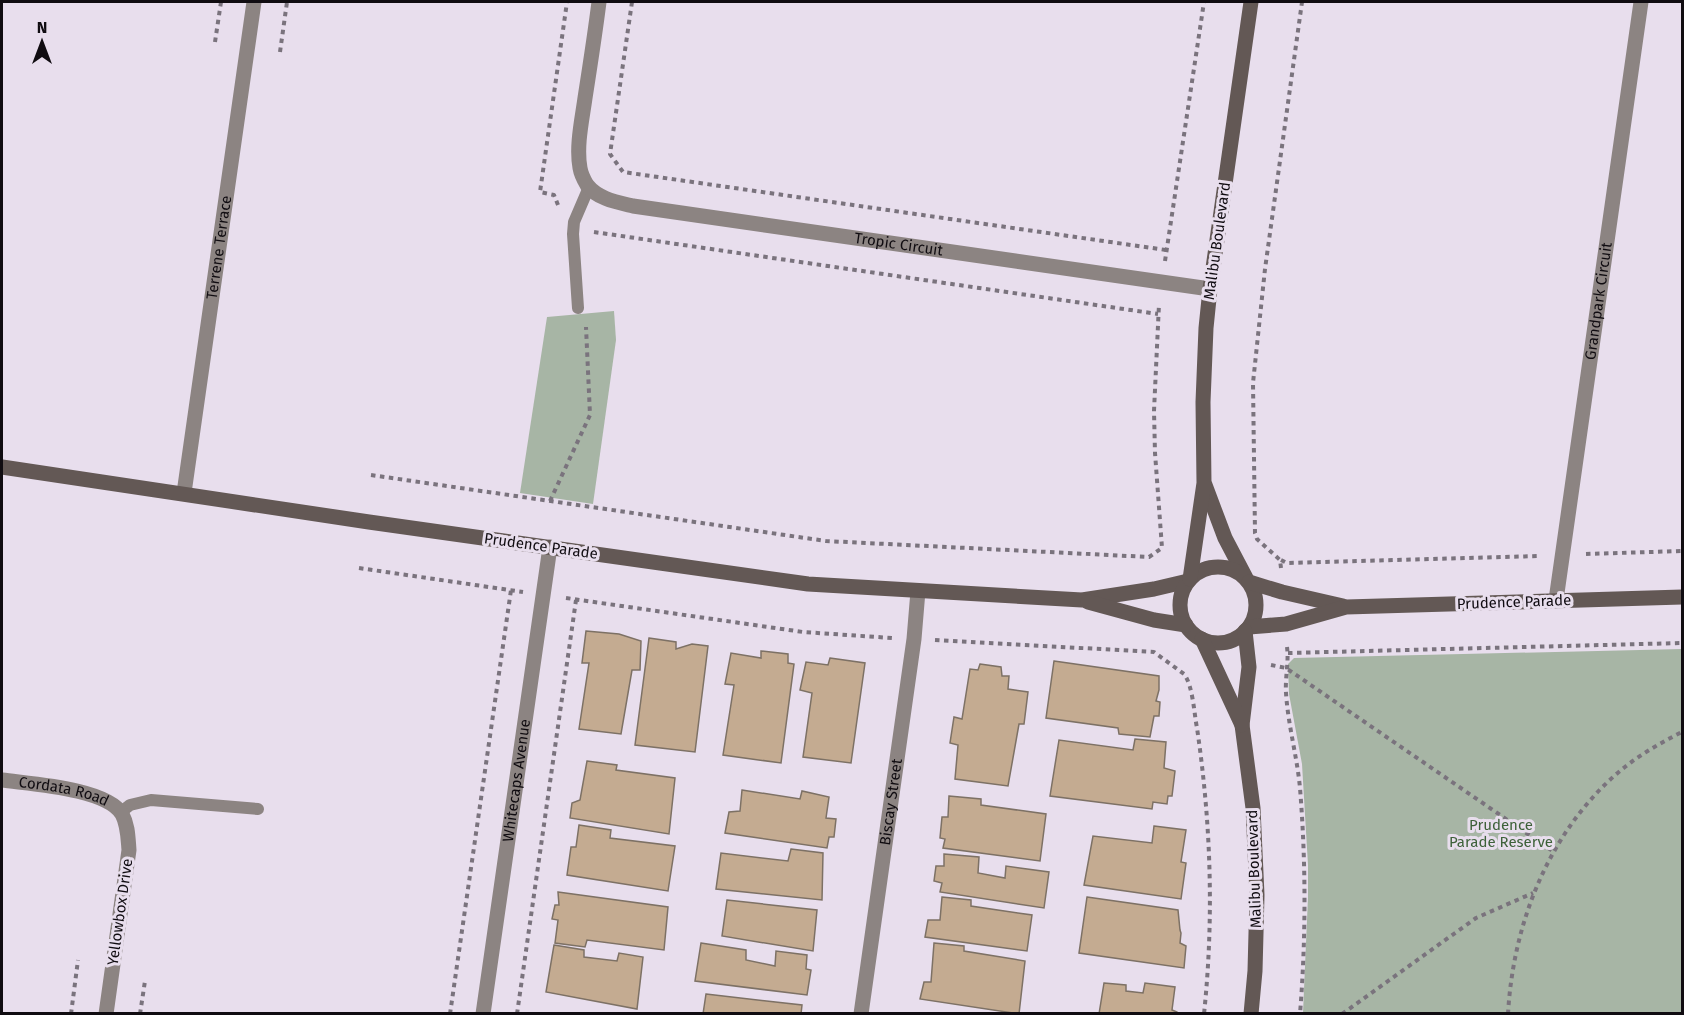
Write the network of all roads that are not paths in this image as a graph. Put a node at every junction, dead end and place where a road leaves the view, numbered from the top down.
1 (254, 2) edge
2 (599, 2) edge
3 (1251, 2) edge
4 (1641, 2) edge
5 (589, 187) junction
6 (1210, 289) junction
7 (578, 308) road end
8 (2, 466) edge
9 (1204, 483) junction
10 (184, 493) junction
11 (550, 547) junction
12 (1189, 580) junction
13 (1248, 580) junction
14 (918, 591) junction
15 (1683, 597) edge
16 (1082, 600) junction
17 (1556, 600) junction
18 (1346, 607) junction
19 (1186, 625) junction
20 (1247, 629) junction
21 (1202, 639) junction
22 (1242, 725) junction
23 (2, 780) edge
24 (258, 809) dead end
25 (121, 812) junction
26 (106, 1014) edge
27 (483, 1014) edge
28 (861, 1014) edge
29 (1251, 1014) edge

1 - 10 street, Terrene Terrace
2 - 5 street
3 - 6 street, Malibu Boulevard
4 - 17 street, Grandpark Circuit
5 - 6 street, Tropic Circuit
5 - 7 lane
6 - 9 street, Malibu Boulevard
8 - 10 street, Prudence Parade
9 - 12 street, Malibu Boulevard
9 - 13 street, Malibu Boulevard
10 - 11 street, Prudence Parade
11 - 14 street, Prudence Parade
11 - 27 street, Whitecaps Avenue
12 - 13 street
12 - 16 street, Prudence Parade
12 - 19 street
13 - 18 street, Prudence Parade
13 - 20 street
14 - 16 street, Prudence Parade
14 - 28 street, Biscay Street
15 - 17 street, Prudence Parade
16 - 19 street, Prudence Parade
17 - 18 street, Prudence Parade
18 - 20 street, Prudence Parade
19 - 21 street
20 - 21 street
20 - 22 street, Malibu Boulevard
21 - 22 street, Malibu Boulevard
22 - 29 street, Malibu Boulevard
23 - 25 street, Cordata Road
24 - 25 lane
25 - 26 street, Yellowbox Drive

